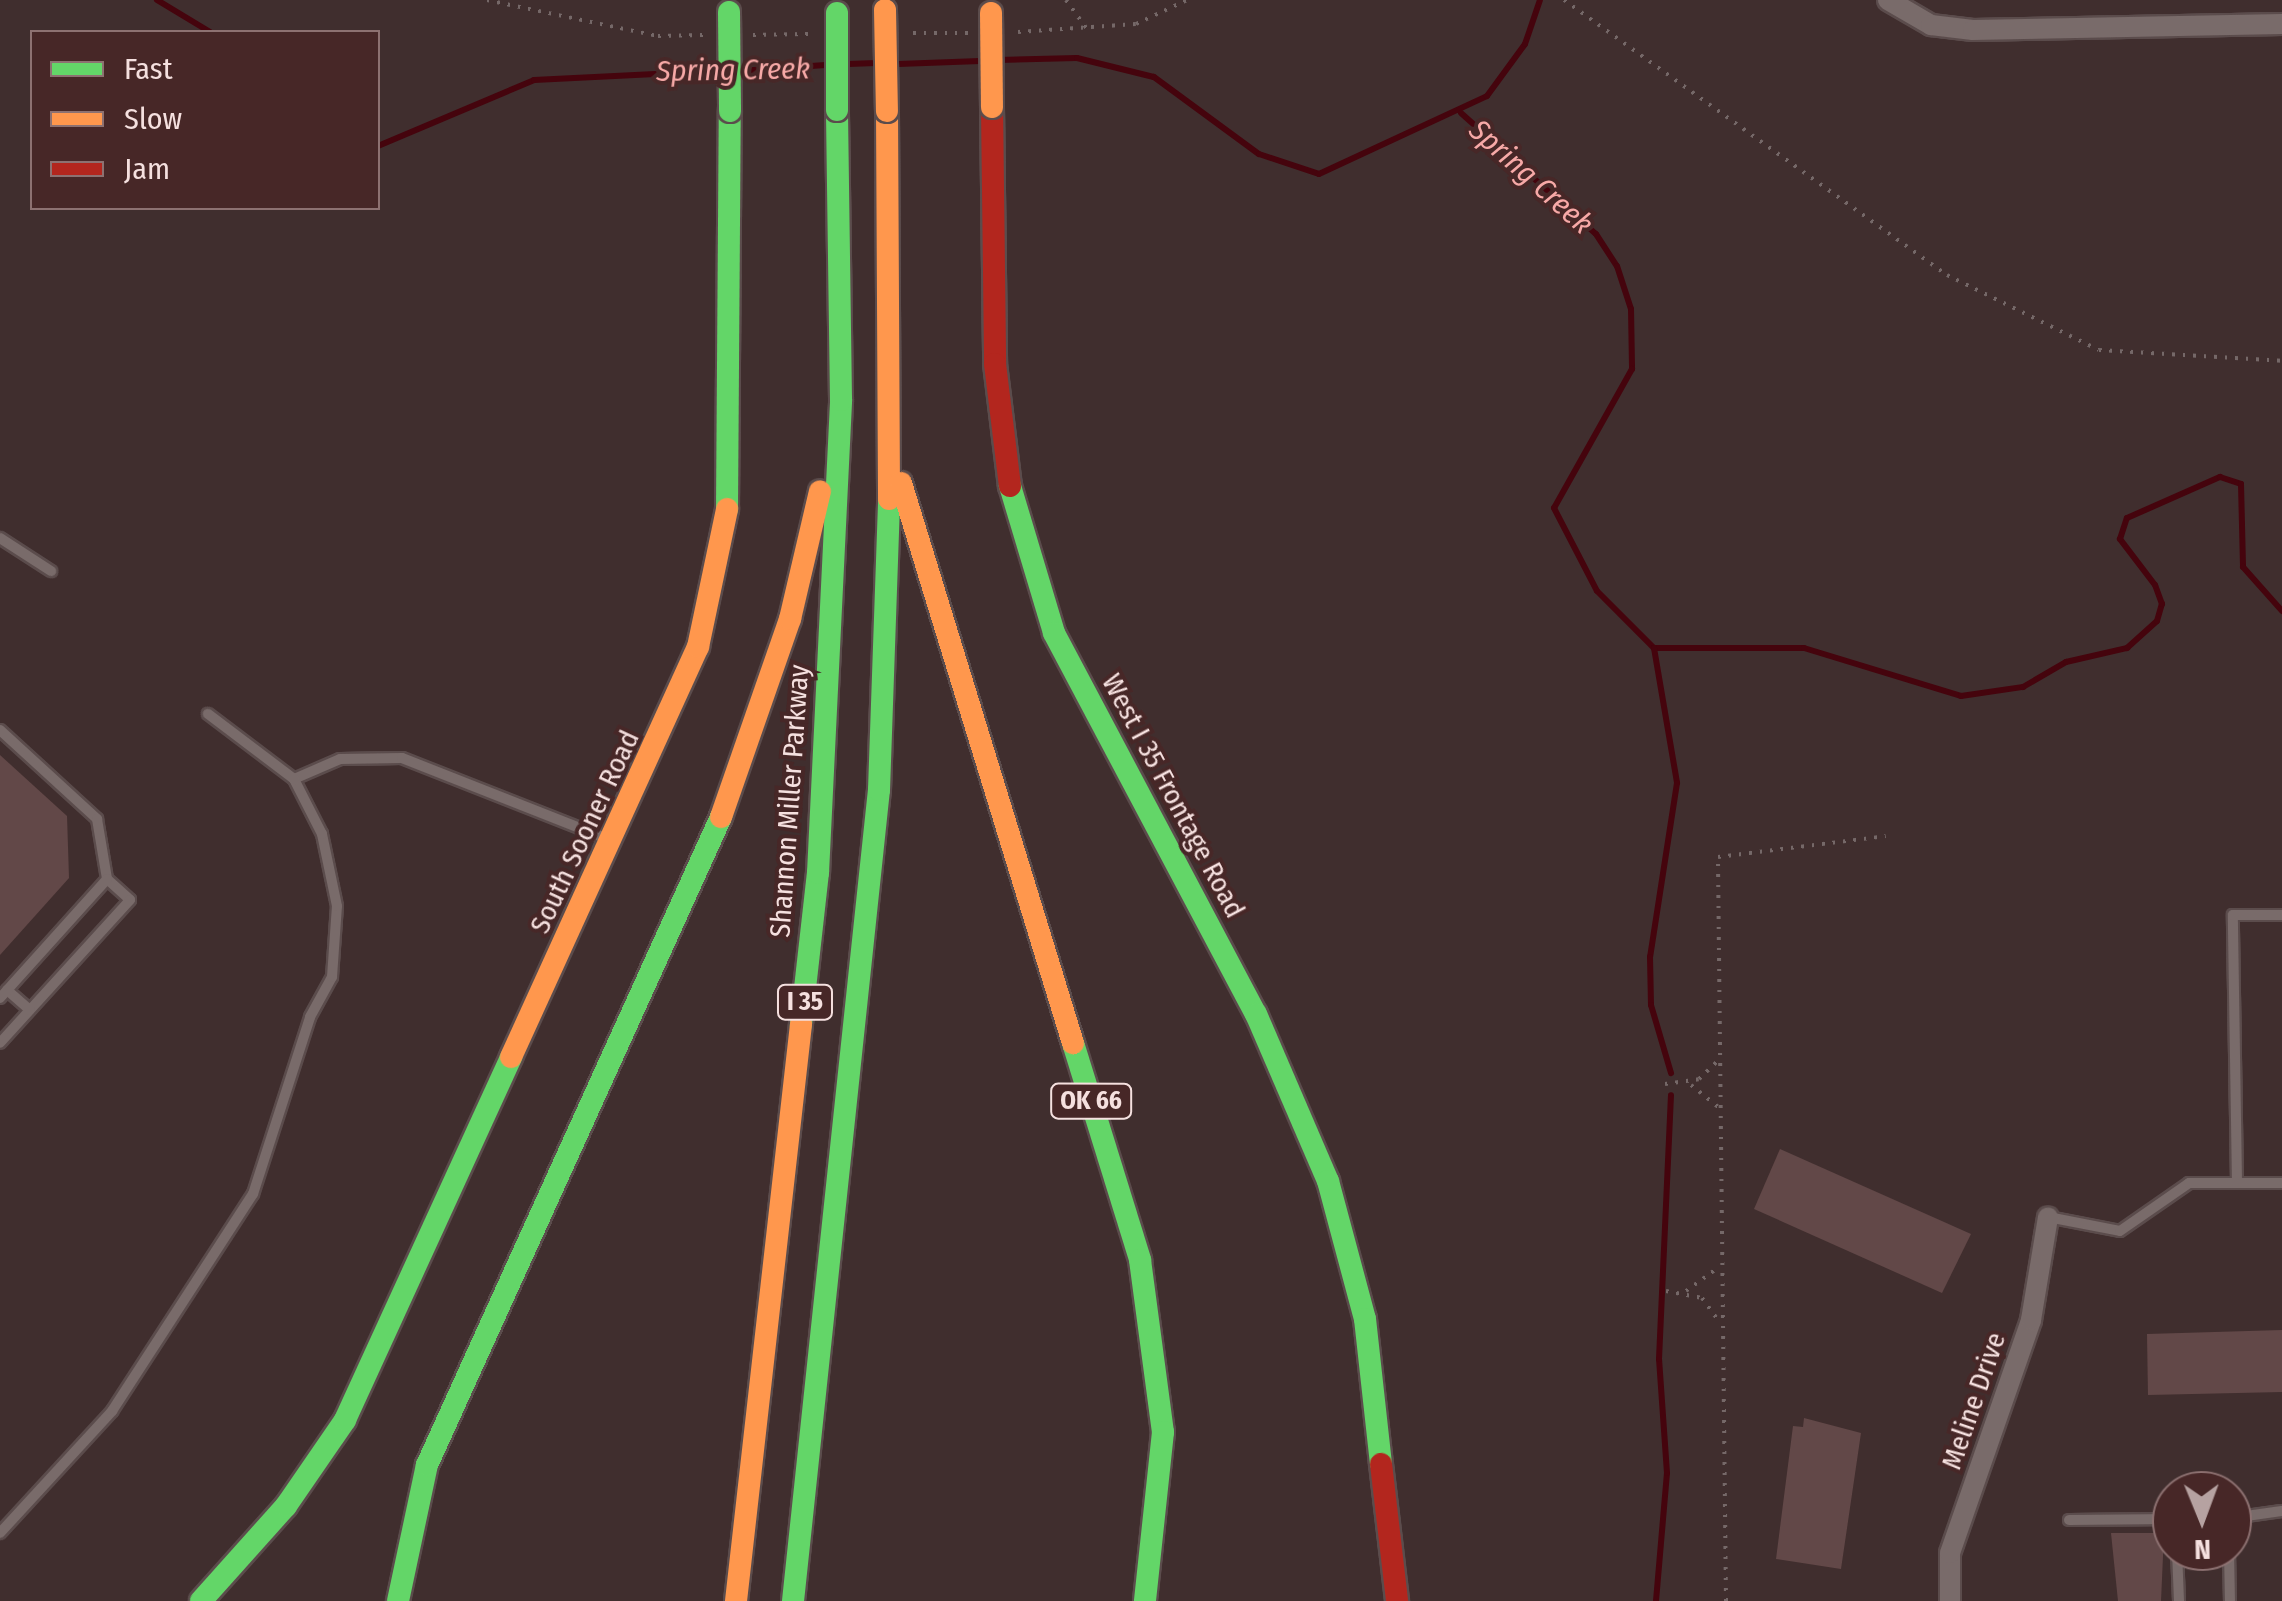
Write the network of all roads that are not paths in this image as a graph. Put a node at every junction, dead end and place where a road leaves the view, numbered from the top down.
1 (1888, 0) edge
2 (885, 5) edge
3 (729, 6) edge
4 (837, 6) edge
5 (990, 6) edge
6 (2282, 24) edge
7 (841, 400) junction
8 (891, 452) junction
9 (0, 538) edge
10 (51, 572) dead end
11 (208, 714) dead end
12 (0, 730) edge
13 (294, 779) junction
14 (614, 842) junction
15 (107, 879) junction
16 (2282, 915) edge
17 (4, 994) edge
18 (30, 1010) junction
19 (0, 1043) edge
20 (2237, 1183) junction
21 (2282, 1183) edge
22 (2048, 1217) joint
23 (2282, 1511) edge
24 (2252, 1515) edge
25 (2152, 1519) edge
26 (2069, 1520) dead end
27 (0, 1533) edge
28 (2178, 1571) edge
29 (2229, 1571) edge
30 (200, 1601) edge
31 (398, 1601) edge
32 (736, 1601) edge
33 (793, 1601) edge
34 (1145, 1601) edge
35 (1397, 1601) edge
36 (1950, 1601) edge
37 (2179, 1601) edge
38 (2230, 1601) edge

1 - 6 street
2 - 8 main road, I 35, bridge
3 - 14 main road, South Sooner Road, bridge
4 - 7 main road, Shannon Miller Parkway / I 35, bridge
5 - 35 main road, West I 35 Frontage Road, bridge
7 - 31 main road
7 - 32 main road, Shannon Miller Parkway / I 35
8 - 33 main road, I 35
8 - 34 main road, OK 66
9 - 10 lane
11 - 13 lane
12 - 15 lane
13 - 14 lane
13 - 27 lane
14 - 30 main road, South Sooner Road
15 - 17 lane
15 - 18 lane
16 - 20 lane
17 - 18 lane
18 - 19 lane
20 - 21 lane
20 - 22 lane
22 - 36 street, Meline Drive
23 - 24 lane
25 - 26 lane
28 - 37 lane
29 - 38 lane

